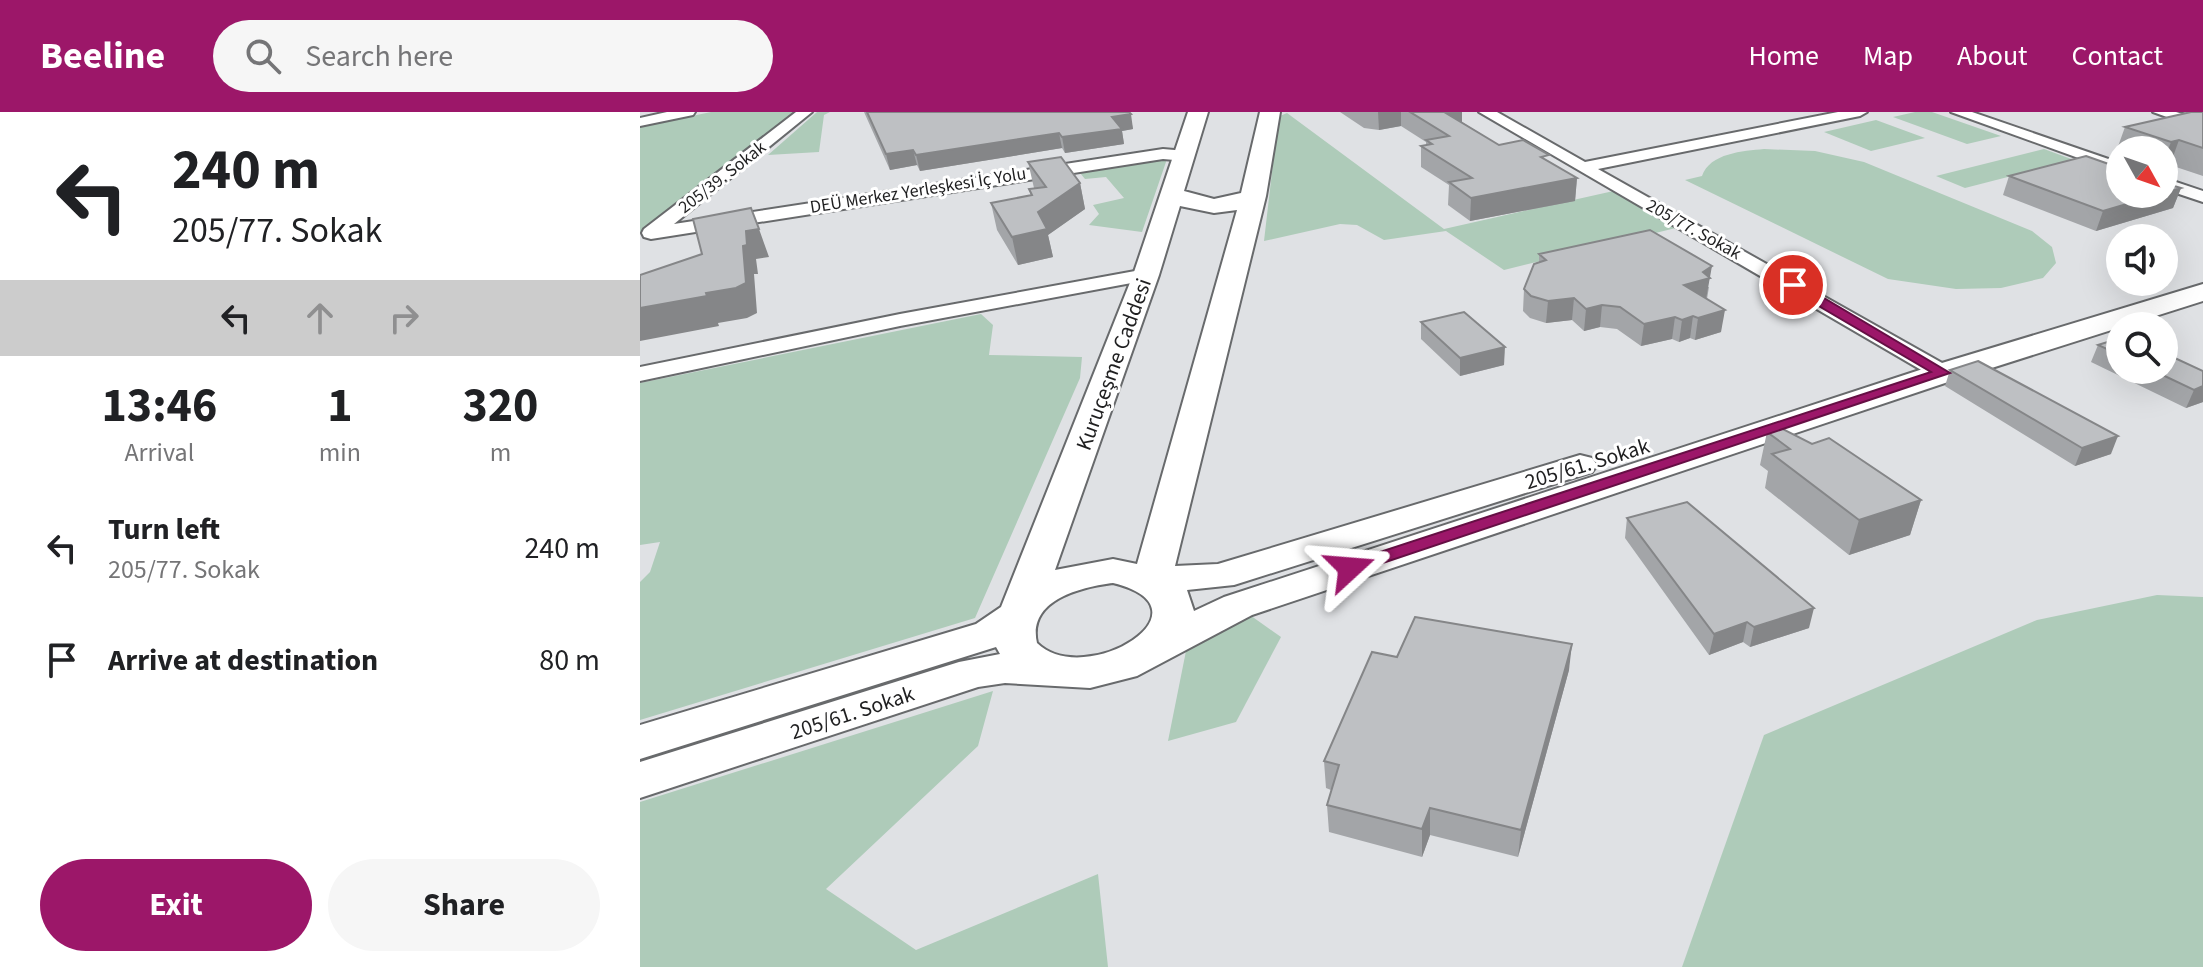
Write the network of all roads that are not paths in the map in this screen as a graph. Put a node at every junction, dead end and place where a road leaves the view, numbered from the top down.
1 (688, 112) edge
2 (805, 112) edge
3 (1198, 112) edge
4 (1270, 112) edge
5 (1486, 112) edge
6 (1860, 112) edge
7 (1958, 112) edge
8 (2160, 112) edge
9 (640, 122) edge
10 (2203, 125) edge
11 (1188, 145) junction
12 (2106, 163) edge
13 (1584, 167) junction
14 (2178, 188) edge
15 (1173, 194) junction
16 (1254, 196) junction
17 (2203, 197) edge
18 (674, 215) junction
19 (645, 237) edge
20 (2203, 274) edge
21 (1146, 275) junction
22 (2203, 292) edge
23 (1933, 366) junction
24 (640, 374) edge
25 (1152, 580) junction
26 (1019, 614) junction
27 (1148, 652) junction
28 (1068, 673) junction
29 (640, 742) edge
30 (640, 780) edge

1 - 9 street
2 - 18 street, 205/39. Sokak
3 - 11 main road, Kuruçeşme Caddesi
4 - 16 main road
5 - 13 street, 205/77. Sokak
6 - 13 street
7 - 12 street
8 - 10 street
11 - 15 main road, Kuruçeşme Caddesi
11 - 18 street, DEÜ Merkez Yerleşkesi İç Yolu
11 - 19 street, DEÜ Merkez Yerleşkesi İç Yolu
13 - 23 street, 205/77. Sokak
14 - 17 street
15 - 16 main road
15 - 21 main road, Kuruçeşme Caddesi
16 - 25 main road
18 - 19 street, 205/39. Sokak
20 - 23 main road, 205/61. Sokak
21 - 24 street
21 - 26 main road, Kuruçeşme Caddesi
22 - 23 main road, 205/61. Sokak
23 - 25 main road, 205/61. Sokak
23 - 27 main road, 205/61. Sokak
25 - 26 main road
25 - 27 main road
26 - 28 main road
26 - 29 main road, 205/61. Sokak
27 - 28 main road
28 - 30 main road, 205/61. Sokak

